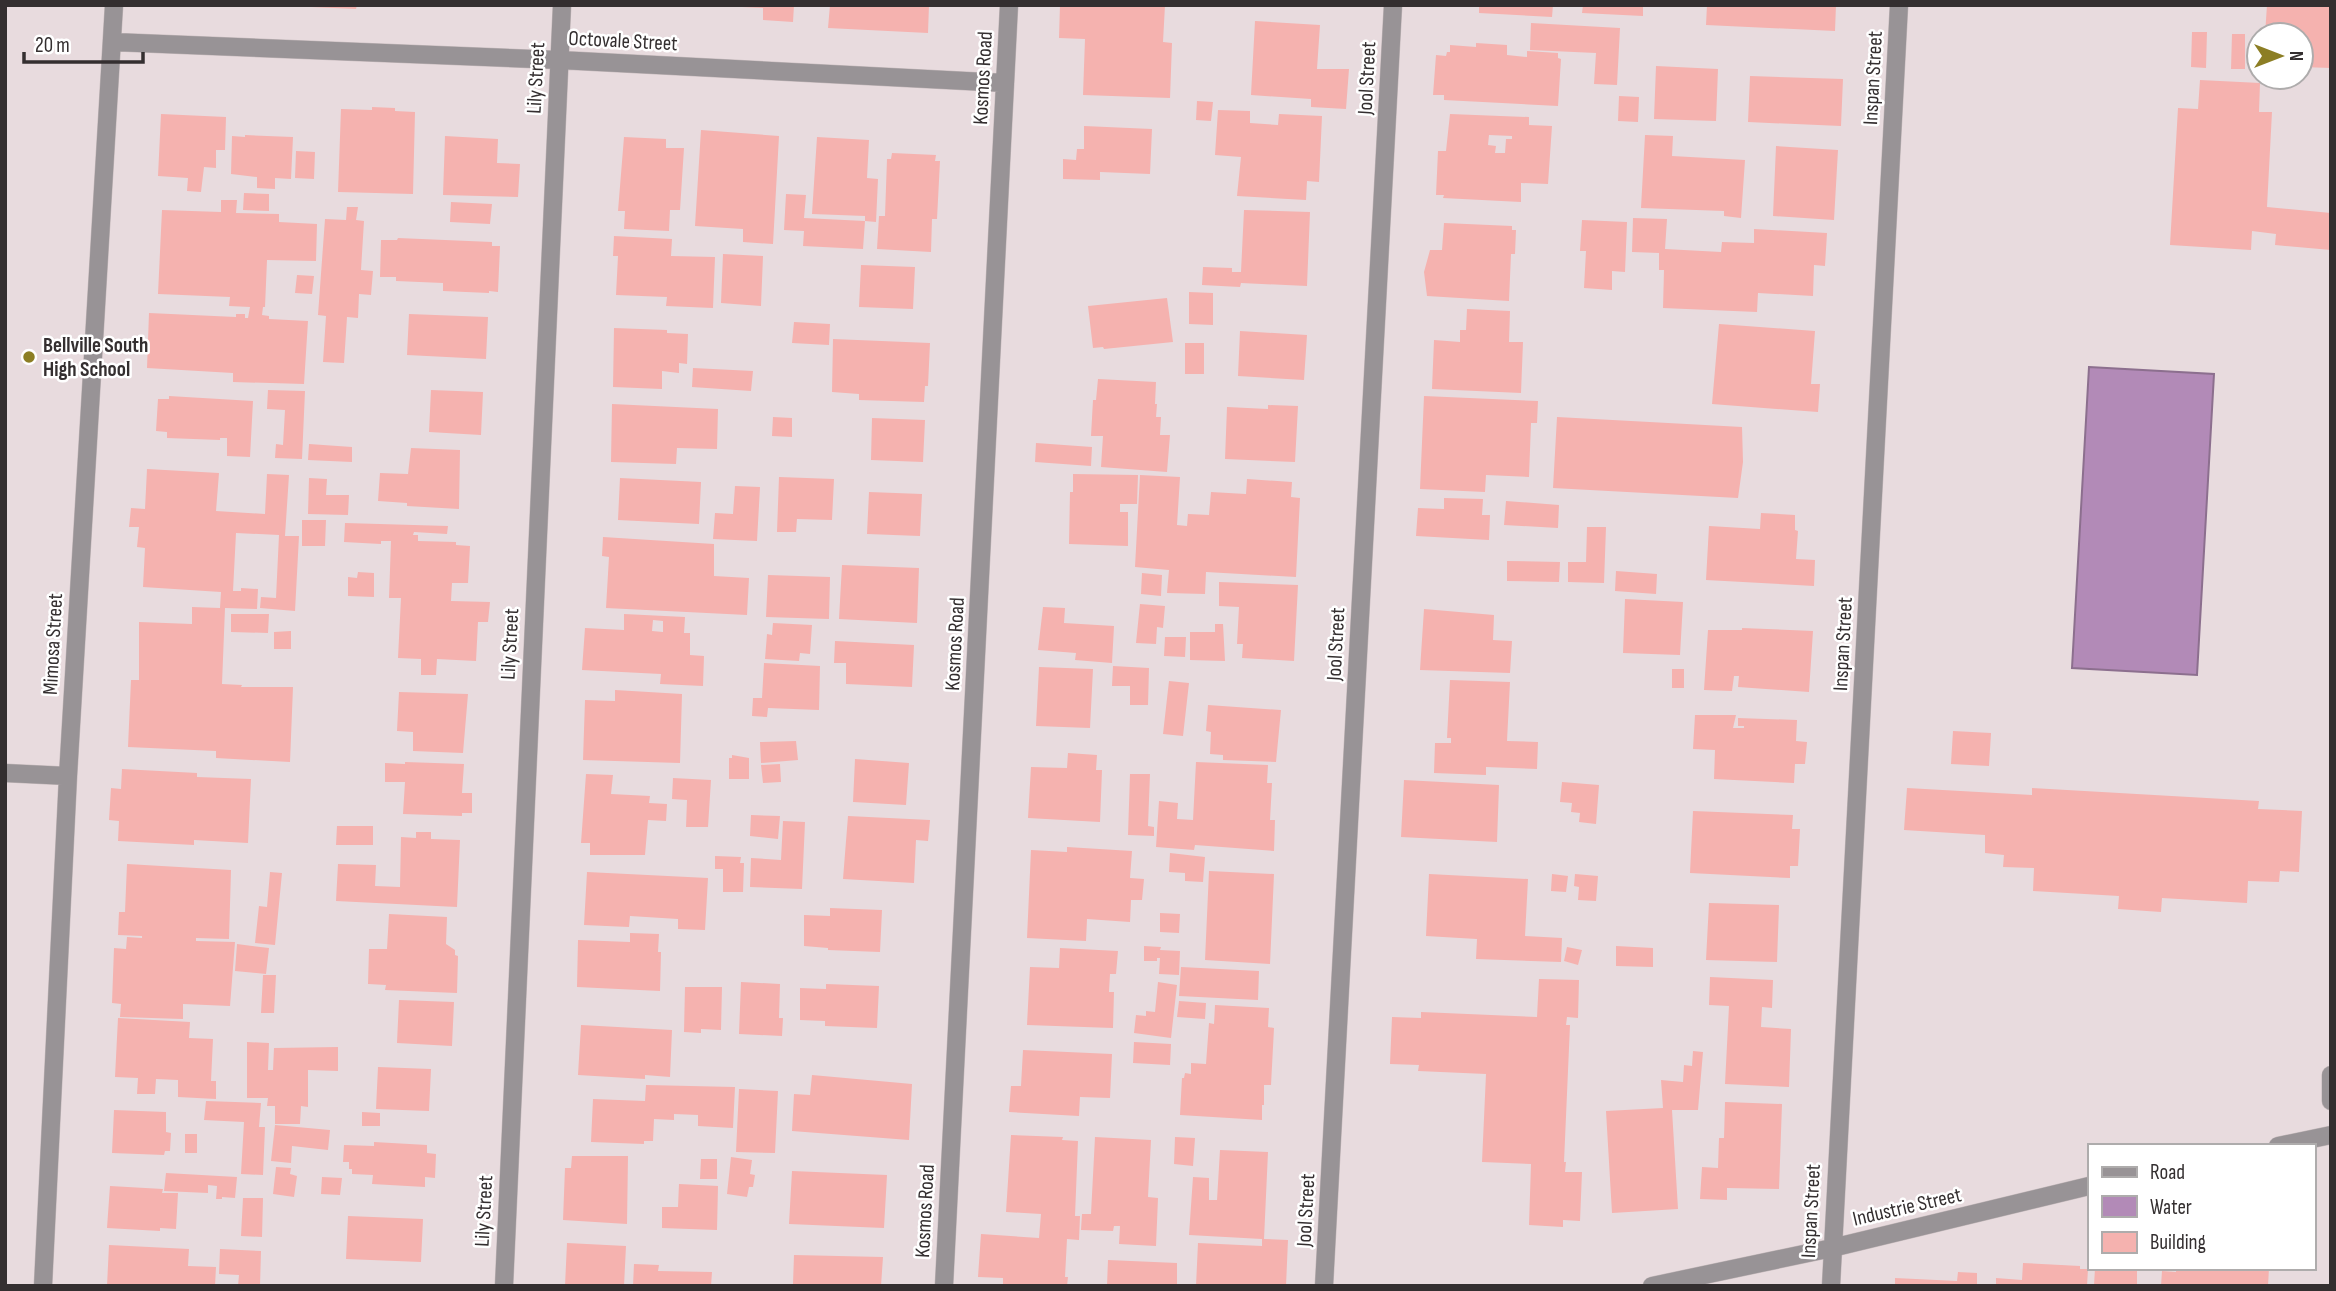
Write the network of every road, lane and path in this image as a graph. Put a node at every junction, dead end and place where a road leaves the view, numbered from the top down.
1 (114, 5) edge
2 (562, 5) edge
3 (1009, 5) edge
4 (1393, 5) edge
5 (1899, 5) edge
6 (113, 42) junction
7 (559, 60) junction
8 (1005, 83) junction
9 (5, 773) edge
10 (68, 776) junction
11 (2331, 1075) edge
12 (2331, 1101) edge
13 (2331, 1135) edge
14 (2288, 1144) edge
15 (2088, 1186) edge
16 (1832, 1248) junction
17 (43, 1286) edge
18 (504, 1286) edge
19 (944, 1286) edge
20 (1324, 1286) edge
21 (1652, 1286) edge
22 (1831, 1286) edge

1 - 6 street, Mimosa Street
2 - 7 street, Lily Street
3 - 8 street, Kosmos Road
4 - 20 street, Jool Street
5 - 16 street, Inspan Street
6 - 7 street, Octovale Street
6 - 10 street, Mimosa Street
7 - 8 street, Octovale Street
7 - 18 street, Lily Street
8 - 19 street, Kosmos Road
9 - 10 street
10 - 17 street, Mimosa Street
11 - 12 street
13 - 14 street
15 - 16 street, Industrie Street
16 - 21 street, Industrie Street
16 - 22 street, Inspan Street

